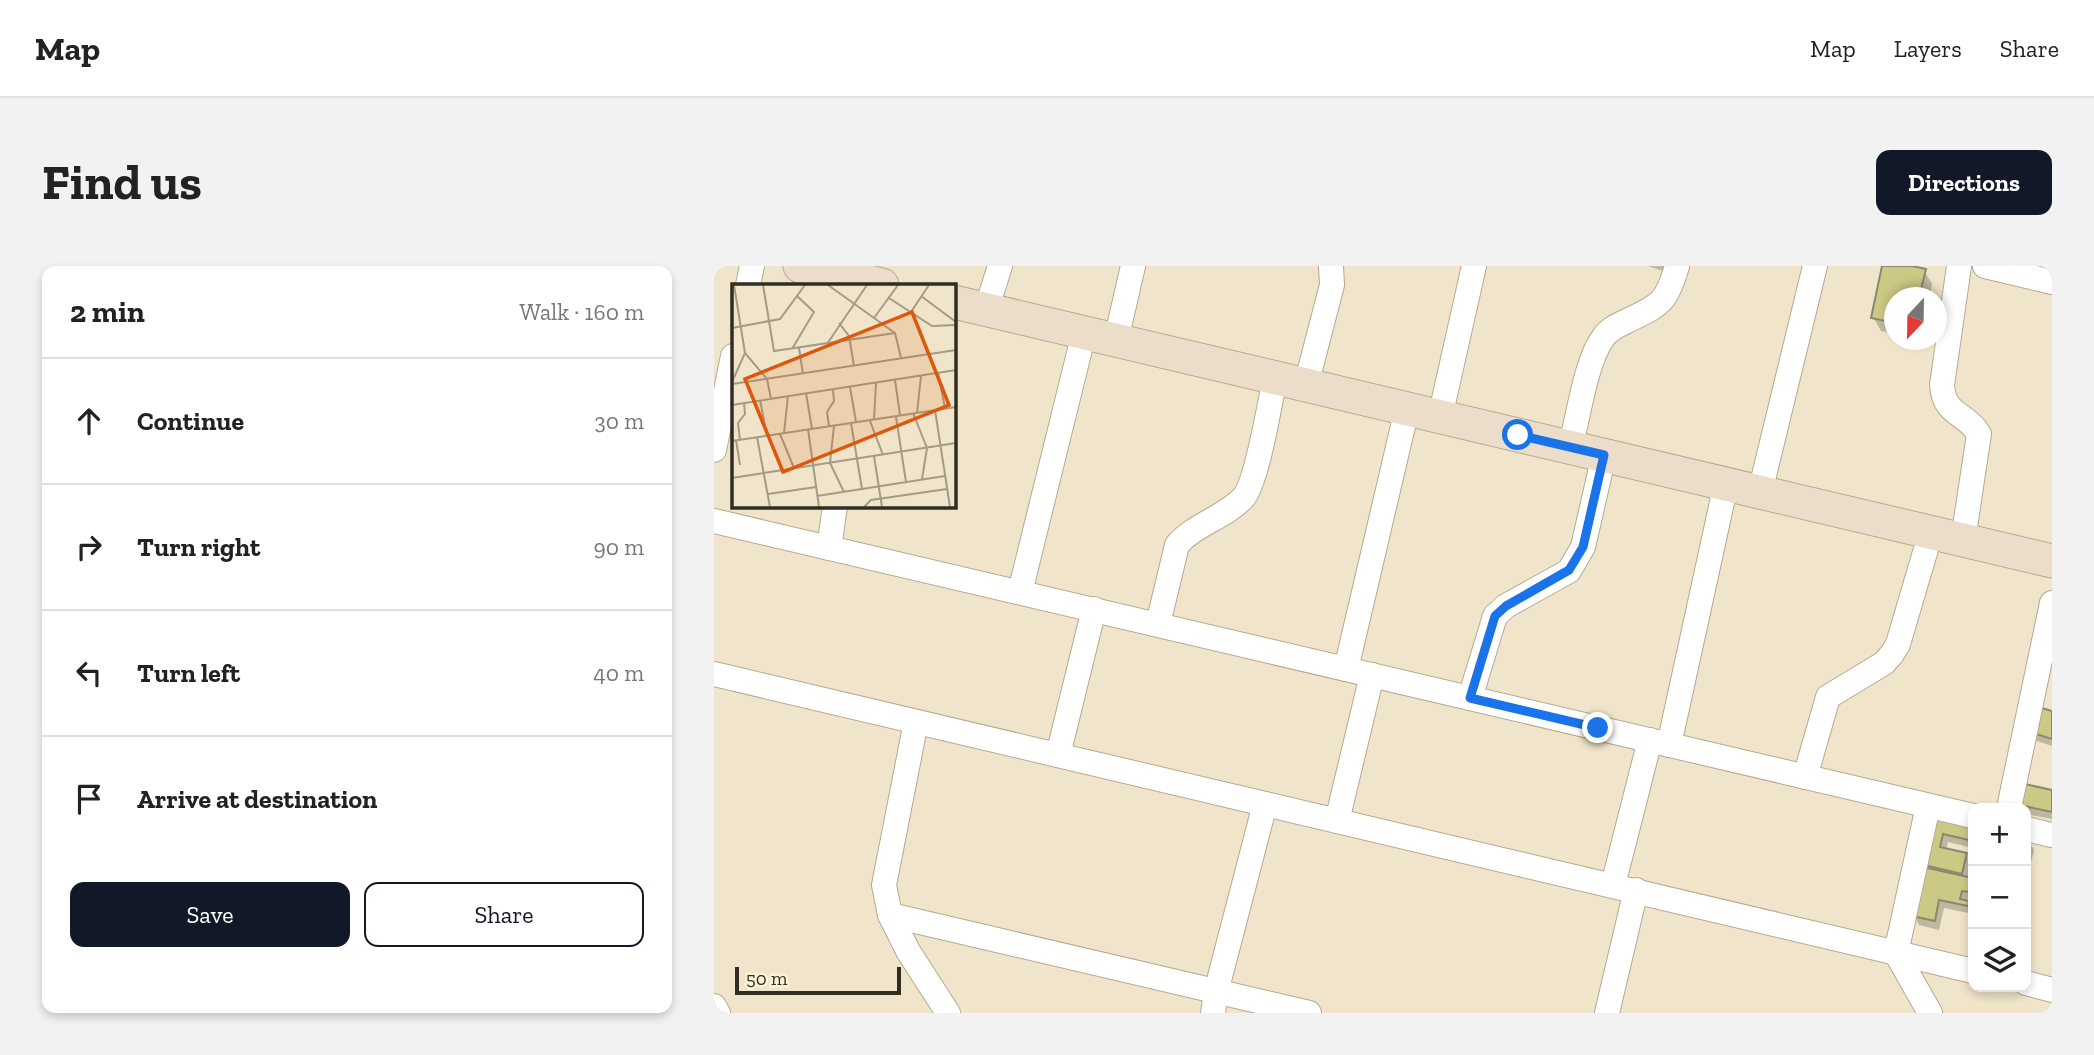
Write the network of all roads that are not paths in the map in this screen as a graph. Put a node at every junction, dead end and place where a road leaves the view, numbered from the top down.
1 (752, 266) edge
2 (1000, 266) edge
3 (1133, 266) edge
4 (1331, 266) edge
5 (1475, 266) edge
6 (1677, 266) edge
7 (1815, 266) edge
8 (1959, 266) edge
9 (1985, 266) edge
10 (818, 268) edge
11 (2052, 282) edge
12 (748, 284) edge
13 (878, 284) edge
14 (962, 306) edge
15 (1084, 333) junction
16 (1116, 340) junction
17 (732, 361) edge
18 (1291, 382) junction
19 (1407, 409) junction
20 (1440, 416) junction
21 (1570, 447) junction
22 (714, 450) edge
23 (1604, 455) junction
24 (1726, 484) junction
25 (1760, 492) junction
26 (835, 508) edge
27 (714, 521) edge
28 (1931, 532) junction
29 (1963, 540) junction
30 (829, 548) junction
31 (2052, 561) edge
32 (1020, 592) junction
33 (2052, 603) edge
34 (1094, 610) junction
35 (1158, 624) junction
36 (1346, 669) junction
37 (714, 674) edge
38 (1372, 675) junction
39 (1470, 698) junction
40 (916, 722) junction
41 (1660, 743) junction
42 (1058, 755) junction
43 (1805, 777) junction
44 (2010, 803) edge
45 (1265, 804) junction
46 (1928, 806) junction
47 (1968, 815) edge
48 (1337, 821) junction
49 (2031, 830) edge
50 (2052, 835) edge
51 (1625, 888) junction
52 (890, 915) junction
53 (1896, 953) junction
54 (1968, 970) edge
55 (2031, 985) edge
56 (2052, 990) edge
57 (1215, 1003) edge
58 (714, 1006) edge
59 (718, 1013) edge
60 (948, 1013) edge
61 (1309, 1013) edge
62 (1607, 1013) edge
63 (1930, 1013) edge

1 - 12 street
2 - 14 street
3 - 16 street
4 - 18 street
5 - 20 street
6 - 21 street
7 - 25 street
8 - 29 street
9 - 11 street
10 - 13 main road
14 - 15 main road
15 - 16 main road
15 - 32 street
16 - 18 main road
17 - 22 street
18 - 19 main road
18 - 35 street
19 - 20 main road
19 - 36 street
20 - 21 main road
21 - 23 main road
23 - 24 main road
23 - 39 street
24 - 25 main road
24 - 41 street
25 - 28 main road
26 - 30 street
27 - 30 street
28 - 29 main road
28 - 43 street
29 - 31 main road
30 - 32 street
32 - 34 street
33 - 44 street
34 - 35 street
34 - 42 street
35 - 36 street
36 - 38 street
37 - 40 street
38 - 39 street
38 - 48 street
39 - 41 street
40 - 42 street
40 - 52 street
41 - 43 street
41 - 51 street
42 - 45 street
43 - 46 street
45 - 48 street
45 - 57 street
46 - 47 street
46 - 53 street
48 - 51 street
49 - 50 street
51 - 53 street
51 - 62 street
52 - 57 street
52 - 60 street
53 - 54 street
53 - 63 street
55 - 56 street
57 - 61 street
58 - 59 street

